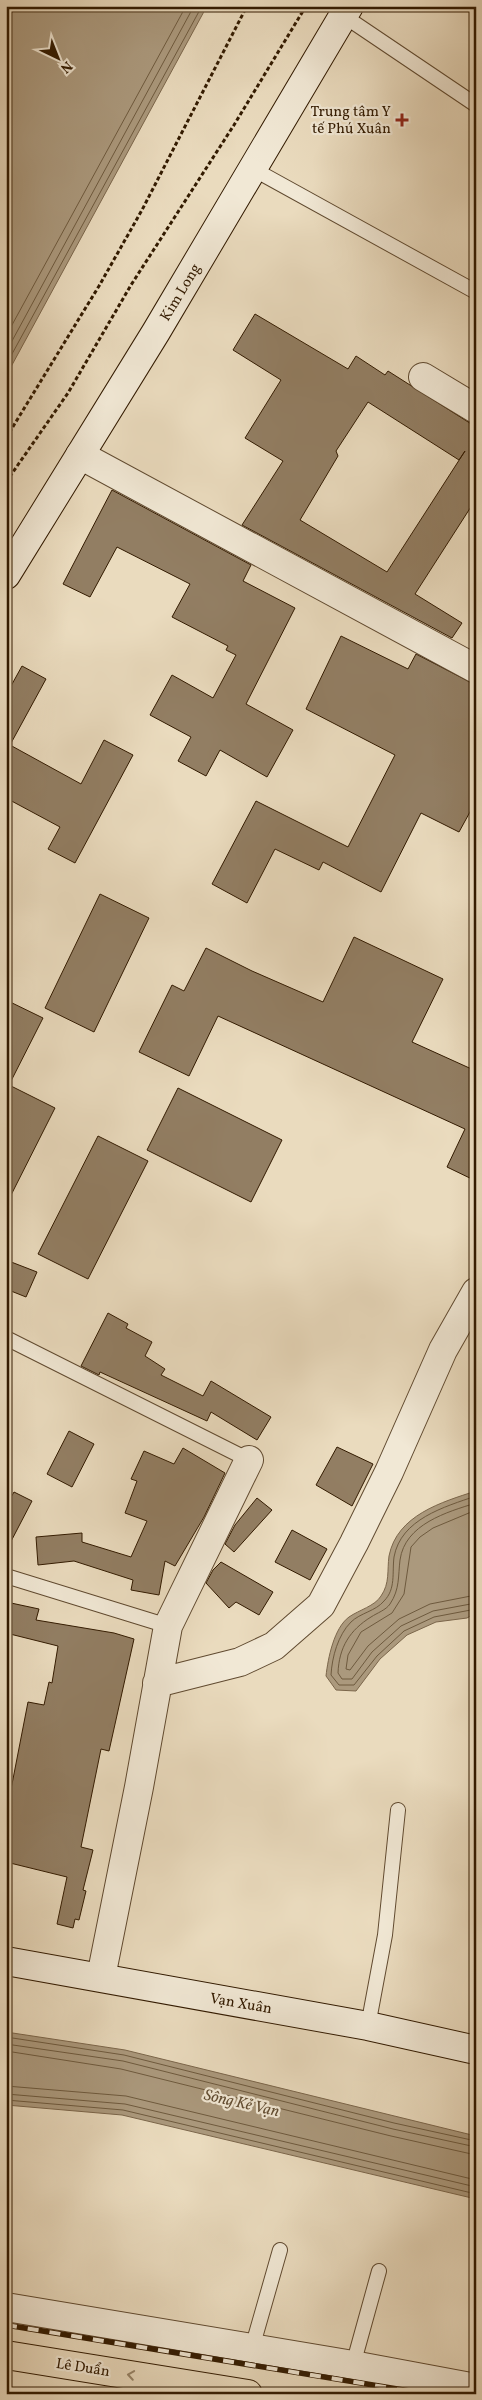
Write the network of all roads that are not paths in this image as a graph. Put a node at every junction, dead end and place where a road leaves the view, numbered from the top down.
1 (347, 11) edge
2 (476, 105) edge
3 (253, 169) junction
4 (476, 292) edge
5 (423, 377) dead end
6 (476, 408) edge
7 (80, 455) junction
8 (6, 575) edge
9 (476, 669) edge
10 (476, 1292) edge
11 (6, 1338) edge
12 (249, 1460) joint
13 (6, 1576) edge
14 (168, 1626) junction
15 (157, 1683) junction
16 (398, 1810) dead end
17 (6, 1960) edge
18 (101, 1977) junction
19 (368, 2026) junction
20 (476, 2050) edge
21 (280, 2250) dead end
22 (379, 2271) dead end
23 (6, 2307) edge
24 (252, 2348) junction
25 (6, 2355) edge
26 (353, 2365) junction
27 (476, 2388) edge
28 (248, 2394) edge

1 - 2 lane
1 - 3 street, Kim Long
3 - 4 lane
3 - 7 street, Kim Long
5 - 6 street
7 - 8 street, Kim Long
7 - 9 street
10 - 15 street
11 - 12 lane
12 - 14 street
13 - 14 lane
14 - 15 street
15 - 18 street
16 - 19 lane
17 - 18 street, Vạn Xuân
18 - 19 street, Vạn Xuân
19 - 20 street, Vạn Xuân
21 - 24 lane
22 - 26 lane
23 - 24 street
24 - 26 street
28 -> 25 main road, Lê Duẩn
26 - 27 street

